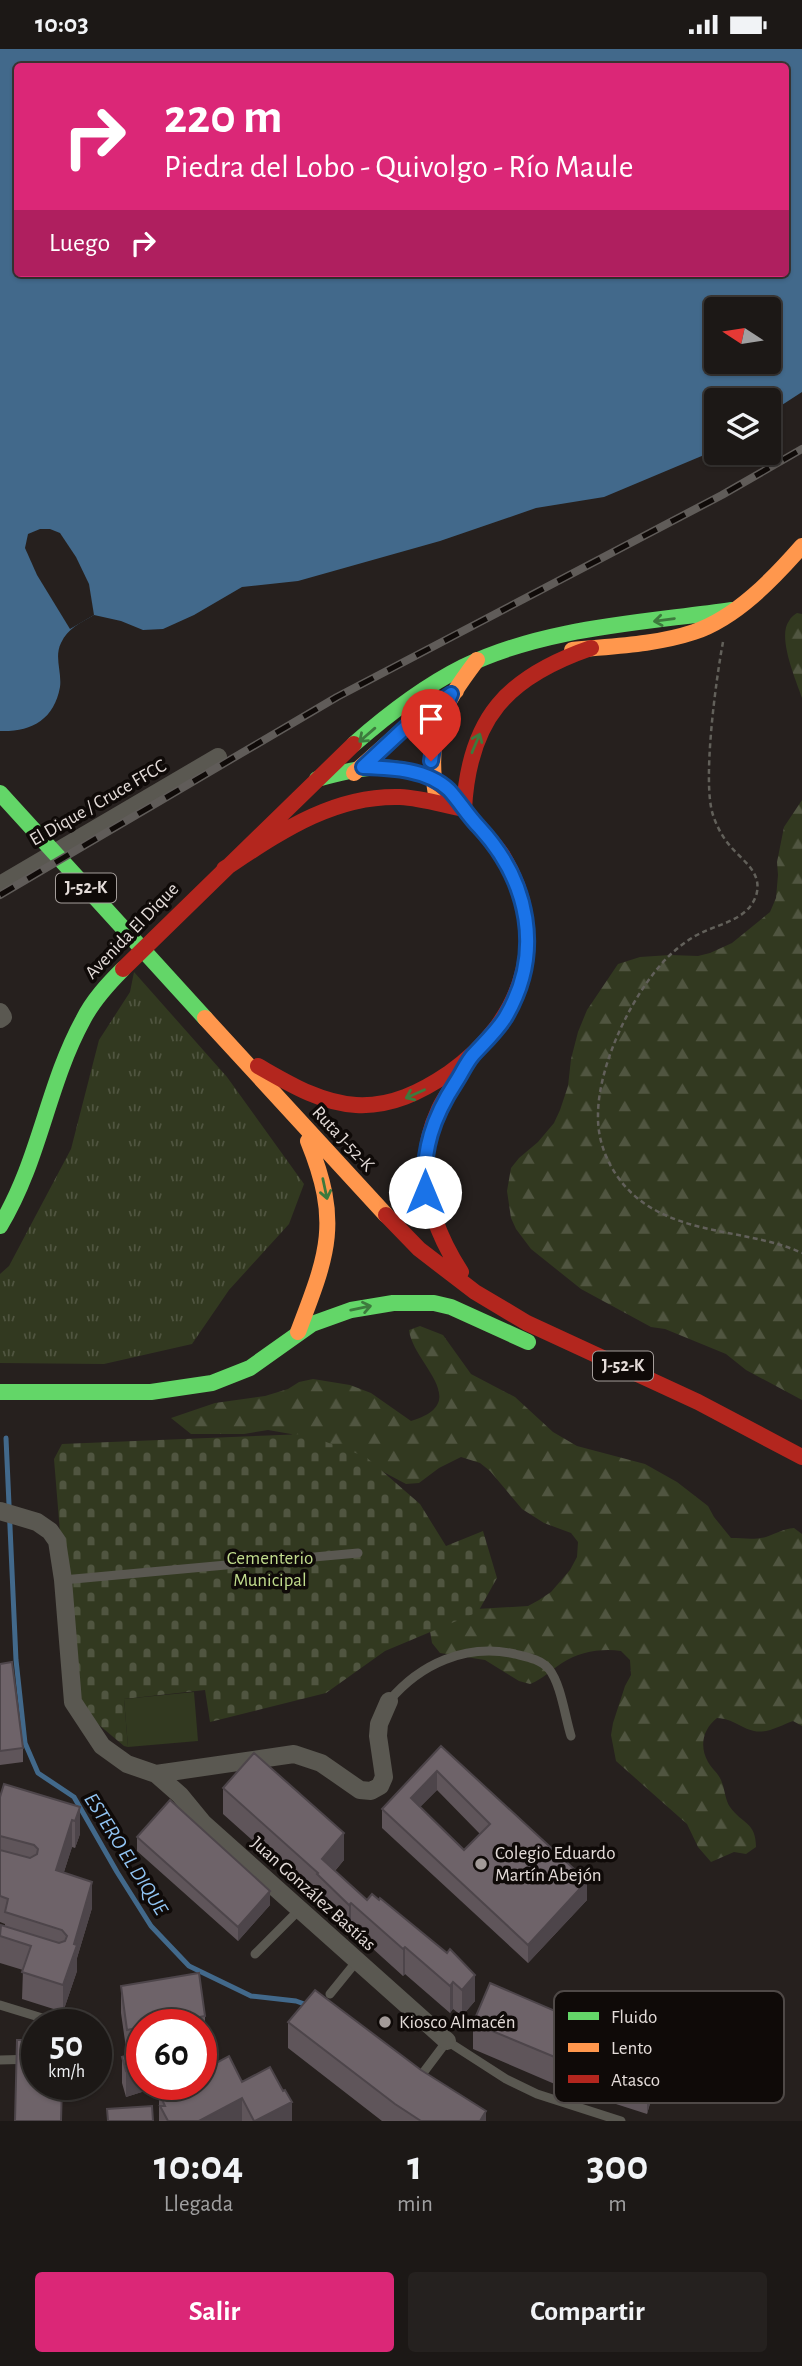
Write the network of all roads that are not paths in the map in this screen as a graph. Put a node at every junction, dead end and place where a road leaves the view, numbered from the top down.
1 (802, 546) edge
2 (732, 610) junction
3 (592, 648) junction
4 (477, 660) junction
5 (451, 694) junction
6 (218, 757) dead end
7 (363, 767) junction
8 (432, 778) junction
9 (317, 779) junction
10 (0, 793) edge
11 (439, 804) junction
12 (464, 809) junction
13 (284, 814) junction
14 (224, 869) junction
15 (0, 885) edge
16 (240, 1056) junction
17 (471, 1057) junction
18 (302, 1125) junction
19 (0, 1226) edge
20 (475, 1292) junction
21 (298, 1332) junction
22 (547, 1351) dead end
23 (583, 1367) dead end
24 (0, 1392) edge
25 (717, 1412) junction
26 (802, 1457) edge
27 (0, 1511) edge
28 (358, 1553) dead end
29 (63, 1580) junction
30 (389, 1701) joint
31 (571, 1736) dead end
32 (156, 1774) junction
33 (299, 1910) junction
34 (255, 1954) dead end
35 (356, 1962) junction
36 (330, 1994) dead end
37 (0, 2005) edge
38 (21, 2011) edge
39 (446, 2041) junction
40 (21, 2059) edge
41 (0, 2060) edge
42 (423, 2073) edge
43 (554, 2099) edge
44 (565, 2103) edge
45 (621, 2121) edge

1 - 2 main road
2 - 3 main road
2 -> 4 main road, Avenida El Dique
3 - 5 main road
12 -> 3 main road
4 - 5 main road
4 -> 9 main road, Avenida El Dique
5 - 7 main road
5 - 8 main road
6 - 15 street, El Dique / Cruce FFCC
7 - 8 main road
7 - 9 main road
7 - 13 main road
8 - 11 main road
8 - 12 main road
9 - 13 main road, Avenida El Dique
10 - 16 main road, Ruta J-52-K / J-52-K
11 - 12 main road
11 - 14 main road
12 - 17 main road
13 - 14 main road, Avenida El Dique
14 - 19 main road, Avenida El Dique
17 -> 16 main road
16 - 18 main road, Ruta J-52-K / J-52-K
17 - 20 main road
18 - 20 main road, Ruta J-52-K / J-52-K
18 -> 21 main road
20 - 25 main road, Ruta J-52-K / J-52-K
21 -> 22 main road
21 - 24 main road
23 - 25 main road
25 - 26 main road, Ruta J-52-K / J-52-K
27 - 29 street, Juan González Bastías
28 - 29 lane
29 - 32 street, Juan González Bastías
30 - 31 lane
30 - 32 street, Juan González Bastías
32 - 33 street, Juan González Bastías
33 - 34 lane
33 - 35 street, Juan González Bastías
35 - 36 lane
35 - 39 street, Juan González Bastías
37 - 38 lane
39 - 42 lane
39 - 43 lane
40 - 41 lane
44 - 45 lane

